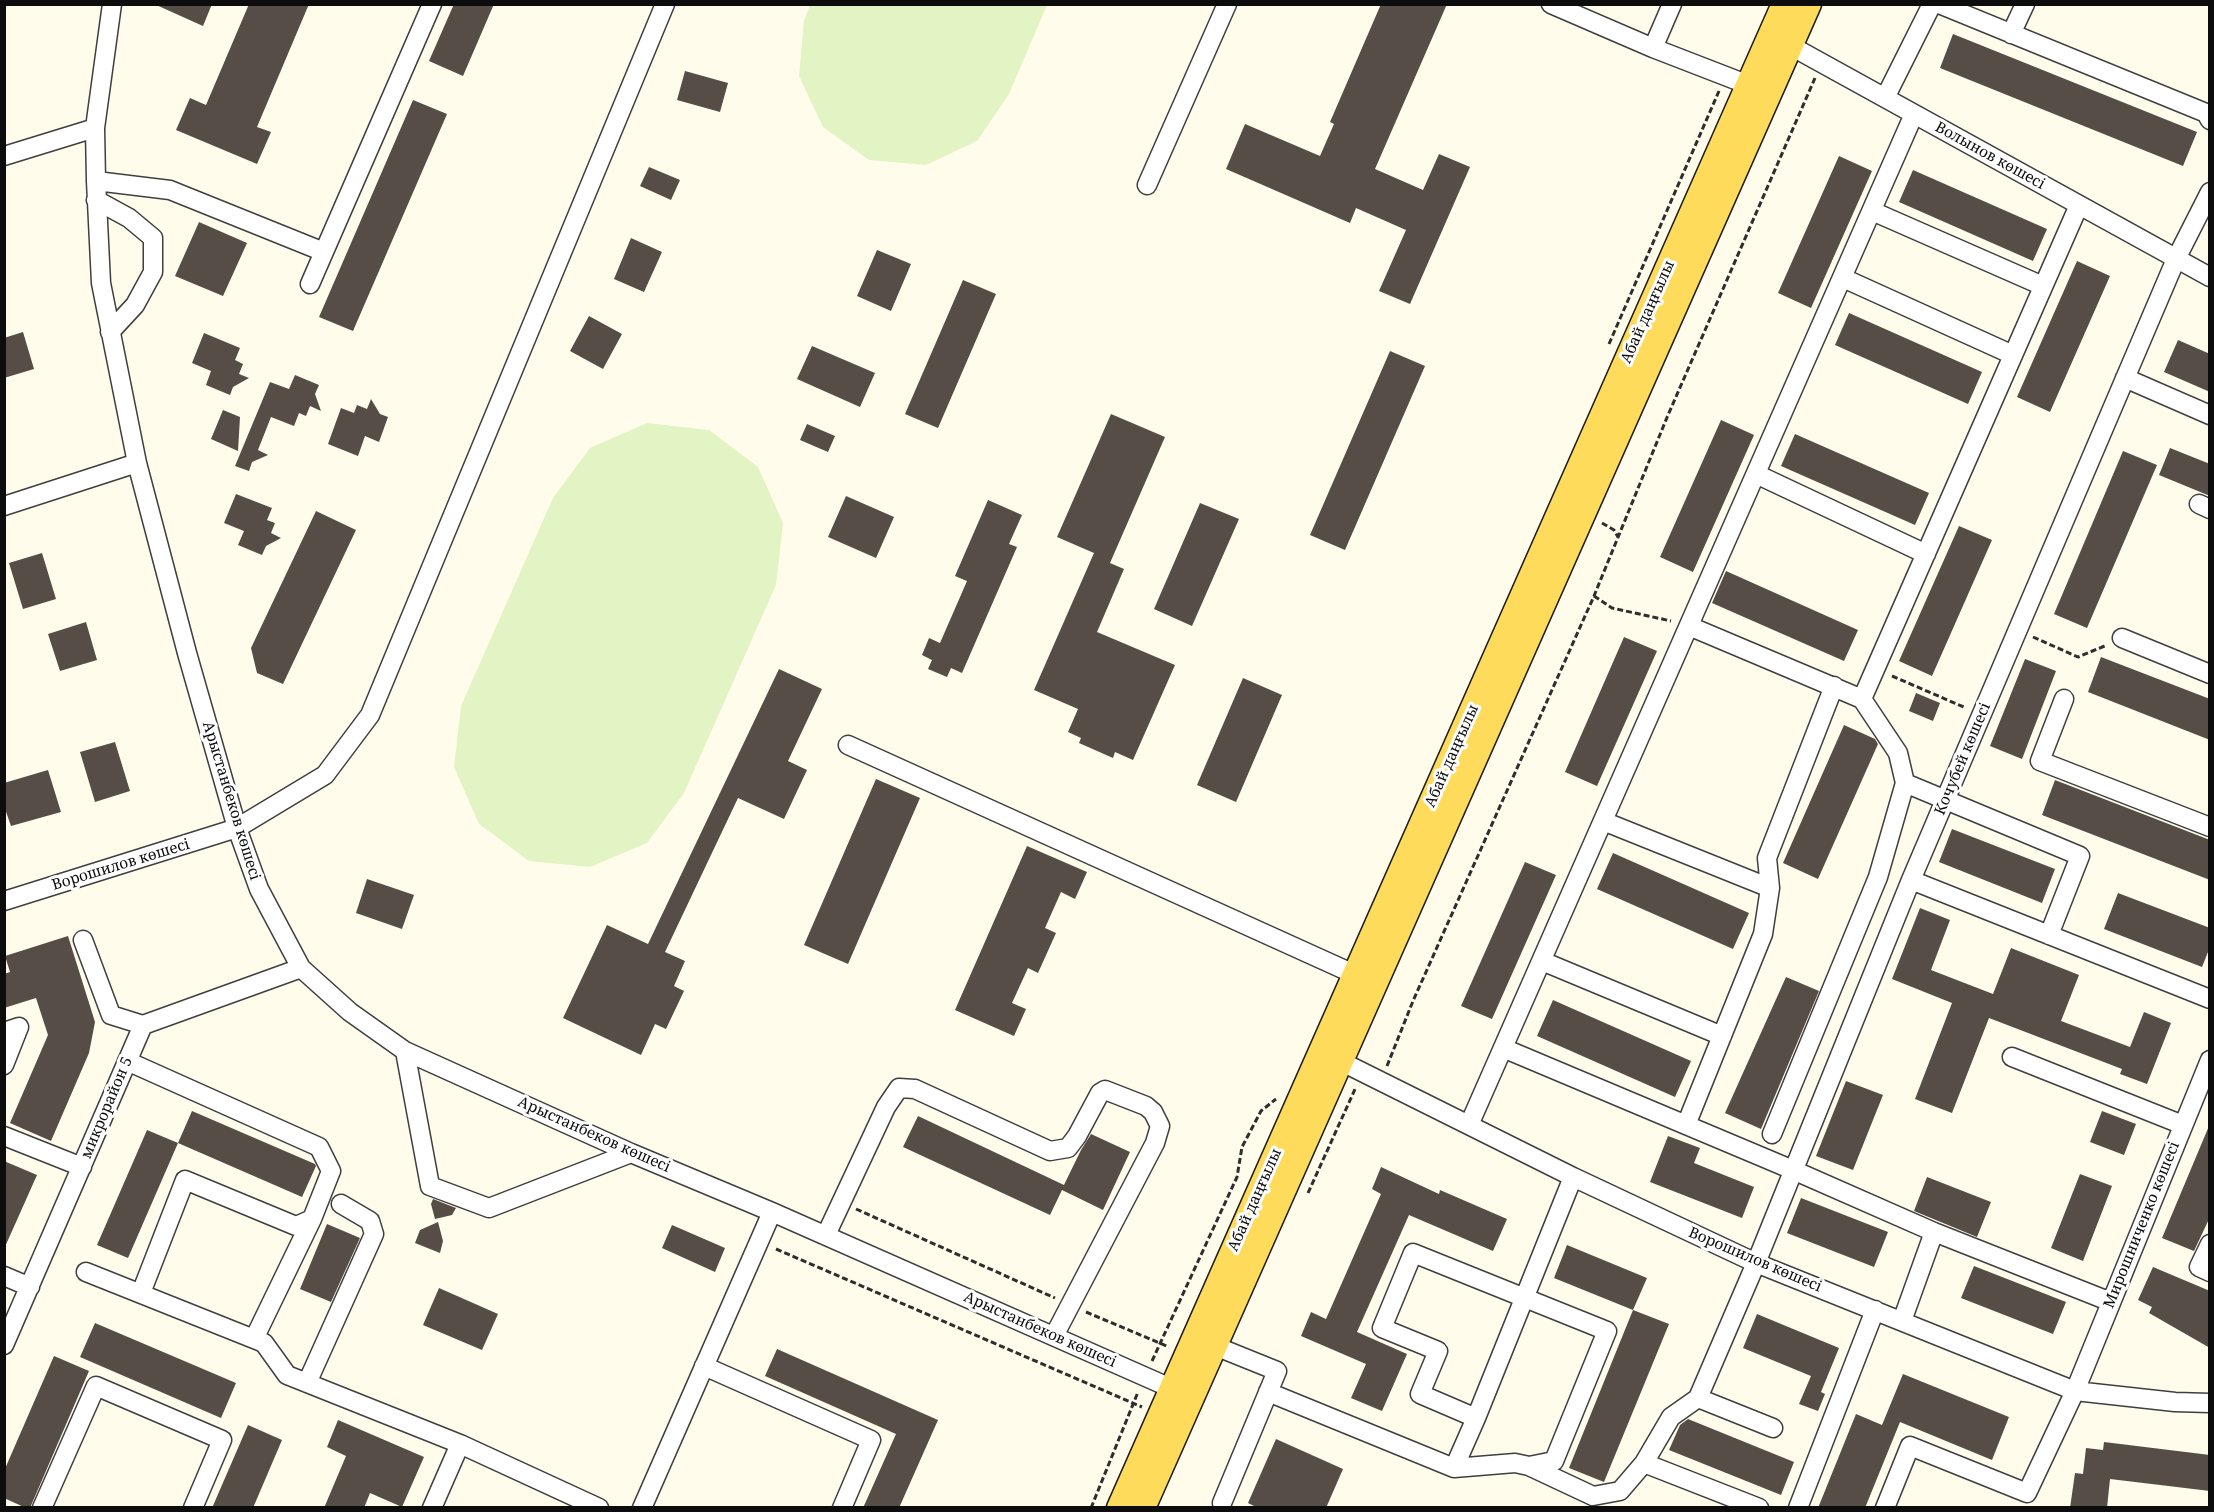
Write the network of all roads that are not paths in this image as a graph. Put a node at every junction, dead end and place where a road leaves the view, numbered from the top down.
1 (112, 4) edge
2 (432, 4) edge
3 (665, 4) edge
4 (1227, 4) edge
5 (1551, 4) edge
6 (1672, 4) edge
7 (1784, 4) edge
8 (1809, 4) edge
9 (1932, 4) edge
10 (1939, 4) edge
11 (2025, 4) edge
12 (2011, 33) junction
13 (1781, 40) junction
14 (1653, 48) junction
15 (1759, 89) junction
16 (1885, 98) junction
17 (2208, 113) edge
18 (1914, 114) junction
19 (95, 128) junction
20 (4, 156) edge
21 (96, 181) junction
22 (1147, 185) dead end
23 (2210, 192) edge
24 (96, 200) junction
25 (2079, 205) junction
26 (1872, 211) junction
27 (324, 252) junction
28 (2176, 259) junction
29 (2210, 277) edge
30 (1843, 278) junction
31 (310, 284) dead end
32 (2043, 286) junction
33 (110, 332) junction
34 (2013, 355) junction
35 (2126, 378) junction
36 (2210, 415) edge
37 (137, 463) junction
38 (1756, 474) junction
39 (4, 506) edge
40 (1926, 554) junction
41 (1689, 626) junction
42 (2122, 638) road end
43 (2210, 674) edge
44 (1834, 686) junction
45 (1862, 699) junction
46 (2064, 699) dead end
47 (849, 745) dead end
48 (1905, 783) junction
49 (1946, 798) junction
50 (1603, 821) junction
51 (2210, 827) edge
52 (237, 828) junction
53 (1911, 880) junction
54 (1770, 888) junction
55 (4, 901) edge
56 (2049, 935) junction
57 (83, 940) dead end
58 (1542, 961) junction
59 (301, 968) junction
60 (1365, 979) junction
61 (2210, 999) edge
62 (143, 1025) junction
63 (4, 1032) edge
64 (1722, 1036) junction
65 (1503, 1048) junction
66 (405, 1051) junction
67 (1331, 1057) junction
68 (2012, 1057) dead end
69 (2210, 1060) edge
70 (128, 1061) junction
71 (4, 1065) edge
72 (1469, 1125) junction
73 (1686, 1125) junction
74 (2183, 1125) junction
75 (1772, 1134) dead end
76 (4, 1136) edge
77 (631, 1153) junction
78 (81, 1167) junction
79 (1793, 1170) junction
80 (1572, 1177) junction
81 (341, 1204) dead end
82 (772, 1212) junction
83 (312, 1219) junction
84 (1934, 1232) junction
85 (826, 1235) junction
86 (2210, 1244) edge
87 (1756, 1263) junction
88 (86, 1272) dead end
89 (2210, 1272) edge
90 (4, 1276) edge
91 (30, 1287) junction
92 (141, 1293) junction
93 (1524, 1298) junction
94 (2111, 1302) junction
95 (1875, 1310) junction
96 (1902, 1321) junction
97 (1054, 1336) junction
98 (254, 1339) junction
99 (4, 1345) edge
100 (1215, 1346) junction
101 (704, 1366) junction
102 (307, 1383) junction
103 (2075, 1390) junction
104 (1269, 1392) junction
105 (1182, 1393) junction
106 (1698, 1398) junction
107 (2210, 1403) edge
108 (1476, 1418) junction
109 (1773, 1428) dead end
110 (460, 1444) junction
111 (1644, 1463) junction
112 (1529, 1466) junction
113 (1454, 1468) junction
114 (1222, 1503) dead end
115 (50, 1505) edge
116 (193, 1508) edge
117 (432, 1508) edge
118 (599, 1508) edge
119 (642, 1508) edge
120 (842, 1508) edge
121 (1119, 1508) edge
122 (1143, 1508) edge
123 (1760, 1508) edge
124 (1798, 1508) edge
125 (1885, 1508) edge

1 - 19 street, Арыстанбеков көшесі
2 - 27 street
3 - 52 street, Ворошилов көшесі
4 - 22 street
5 - 14 street
6 - 14 street
7 - 13 main road, Абай даңғылы
8 - 13 main road, Абай даңғылы
9 - 16 street
10 - 12 street
11 - 12 street
12 - 17 street
13 - 15 main road, Абай даңғылы
13 - 16 street, Волынов көшесі
14 - 15 street
15 - 60 main road, Абай даңғылы
16 - 18 street, Волынов көшесі
18 - 25 street, Волынов көшесі
18 - 26 street
19 - 20 street
19 - 21 street, Арыстанбеков көшесі
21 - 24 street, Арыстанбеков көшесі
21 - 27 street
23 - 28 street, Кочубей көшесі
24 - 33 street, Арыстанбеков көшесі
24 - 33 street
25 - 28 street, Волынов көшесі
25 - 32 street
26 - 30 street
26 - 32 street
27 - 31 street
28 - 29 street, Волынов көшесі
28 - 35 street, Кочубей көшесі
30 - 34 street
30 - 38 street
32 - 34 street
33 - 37 street, Арыстанбеков көшесі
34 - 40 street
35 - 36 street
35 - 49 street, Кочубей көшесі
37 - 39 street
37 - 52 street, Арыстанбеков көшесі
38 - 40 street
38 - 41 street
40 - 45 street
41 - 44 street
41 - 50 street
42 - 43 street
44 - 45 street
44 - 54 street
45 - 48 street
46 - 51 street
47 - 60 street
48 - 49 street
48 - 75 street
49 - 53 street, Кочубей көшесі
49 - 56 street
50 - 54 street
50 - 58 street
52 - 55 street, Ворошилов көшесі
52 - 59 street, Арыстанбеков көшесі
53 - 56 street
53 - 79 street, Кочубей көшесі
54 - 64 street
56 - 61 street
57 - 62 street
58 - 64 street
58 - 65 street
59 - 62 street
59 - 66 street, Арыстанбеков көшесі
60 - 67 main road, Абай даңғылы
62 - 70 street, микрорайон 5
63 - 71 street
64 - 73 street
65 - 72 street
65 - 73 street
66 - 77 street, Арыстанбеков көшесі
66 - 77 street
67 - 72 street, Ворошилов көшесі
67 - 100 main road, Абай даңғылы
67 - 105 main road, Абай даңғылы
68 - 74 street
69 - 74 street, Мирошниченко көшесі
70 - 78 street, микрорайон 5
70 - 83 street
72 - 80 street, Ворошилов көшесі
73 - 79 street
74 - 94 street, Мирошниченко көшесі
76 - 78 street
77 - 82 street, Арыстанбеков көшесі
78 - 91 street, микрорайон 5
79 - 84 street
79 - 87 street, Кочубей көшесі
80 - 87 street, Ворошилов көшесі
80 - 93 street
81 - 102 street
82 - 85 street, Арыстанбеков көшесі
82 - 101 street
83 - 92 street
83 - 98 street
84 - 94 street
84 - 96 street
85 - 97 street, Арыстанбеков көшесі
85 - 97 street
86 - 89 street
87 - 95 street, Ворошилов көшесі
87 - 106 street, Кочубей көшесі
88 - 92 street
90 - 91 street
91 - 99 street, микрорайон 5
92 - 98 street
93 - 108 street
93 - 108 street
93 - 112 street
94 - 103 street, Мирошниченко көшесі
95 - 96 street, Ворошилов көшесі
95 - 124 street
96 - 103 street, Ворошилов көшесі
97 - 105 street, Арыстанбеков көшесі
98 - 102 street
100 - 104 street
100 - 105 main road, Абай даңғылы
101 - 119 street
101 - 120 street
102 - 110 street
103 - 107 street, Ворошилов көшесі
103 - 125 street, Мирошниченко көшесі
104 - 113 street
104 - 114 street
105 - 121 main road, Абай даңғылы
105 - 122 main road, Абай даңғылы
106 - 109 street
106 - 111 street
108 - 113 street
110 - 117 street
110 - 118 street
111 - 112 street
111 - 123 street
112 - 113 street
115 - 116 street

